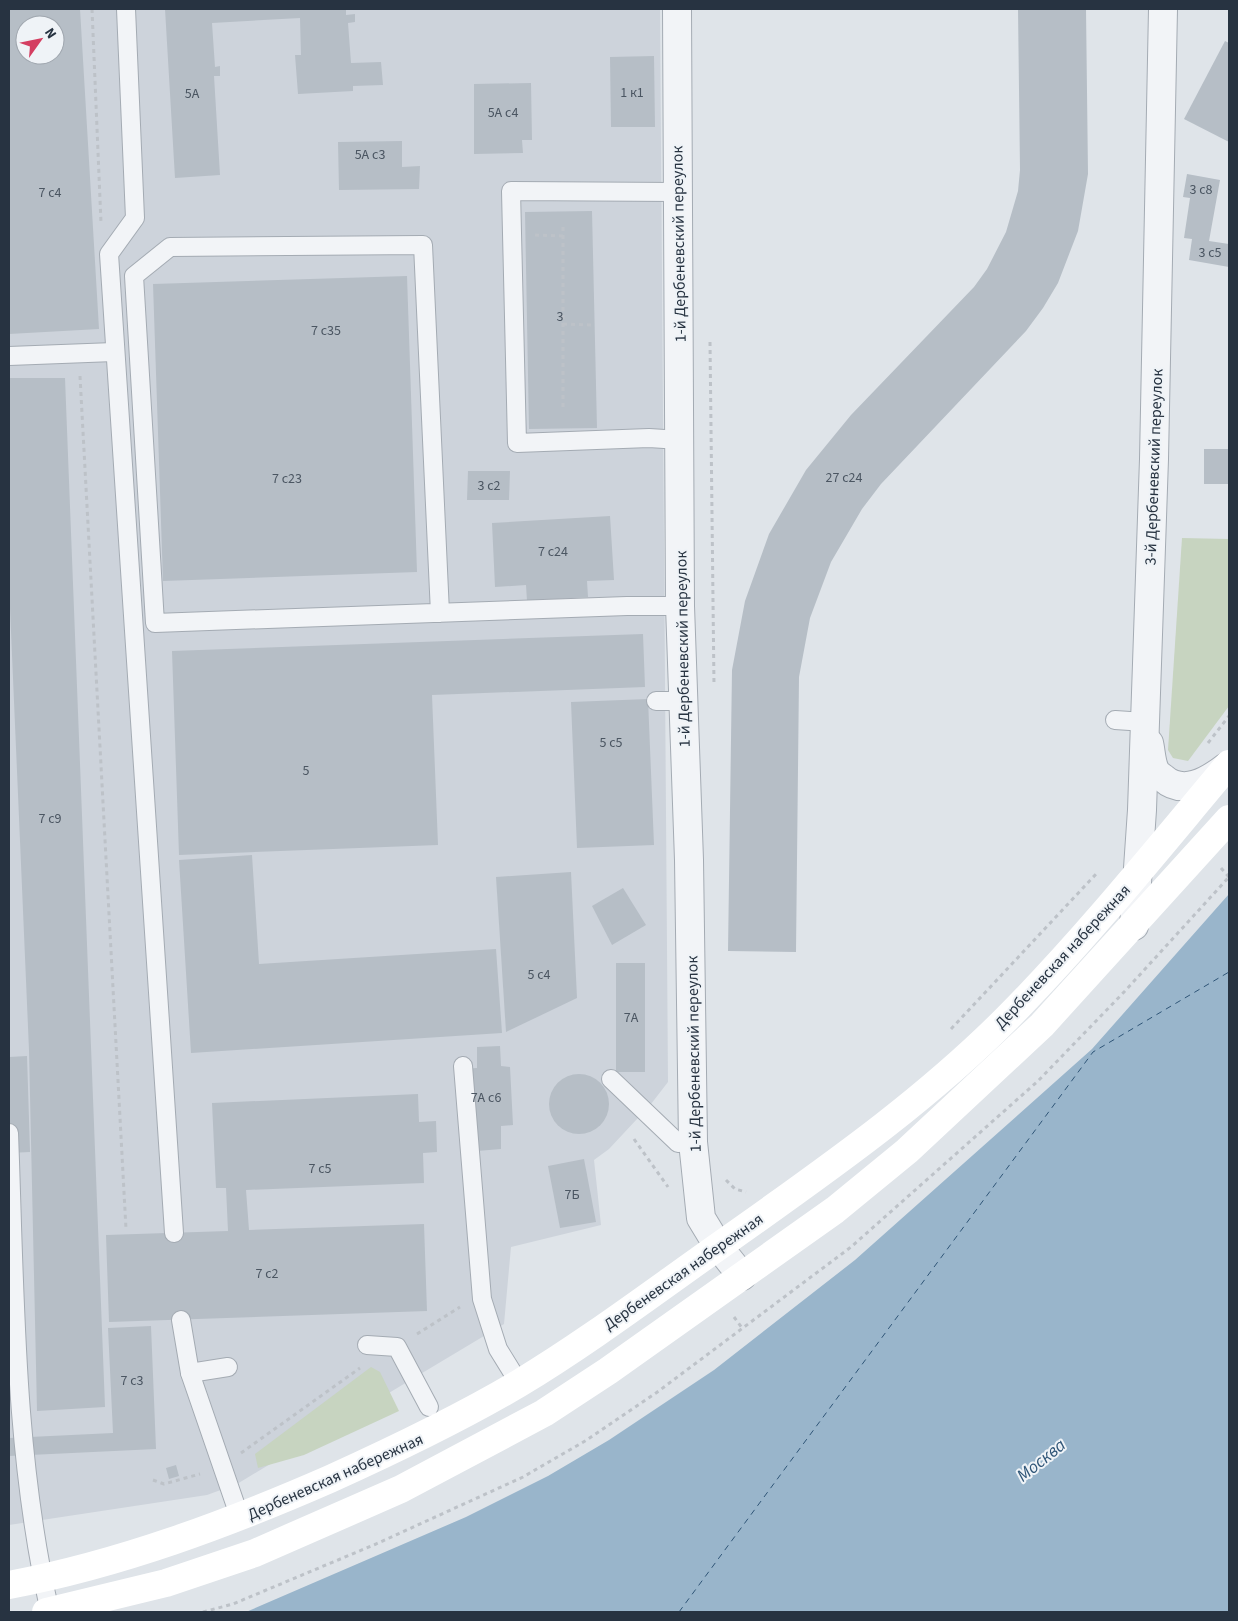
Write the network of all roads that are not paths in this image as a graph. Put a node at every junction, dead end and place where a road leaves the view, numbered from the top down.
1 (126, 9) edge
2 (677, 9) edge
3 (1163, 9) edge
4 (677, 192) junction
5 (111, 352) junction
6 (9, 356) edge
7 (680, 440) junction
8 (680, 606) junction
9 (440, 612) junction
10 (656, 701) dead end
11 (683, 701) junction
12 (1116, 720) dead end
13 (1145, 722) junction
14 (1228, 765) edge
15 (1229, 819) edge
16 (1136, 875) junction
17 (1134, 926) junction
18 (463, 1066) dead end
19 (611, 1079) dead end
20 (9, 1132) edge
21 (693, 1142) junction
22 (174, 1233) dead end
23 (718, 1246) junction
24 (742, 1276) junction
25 (181, 1320) dead end
26 (367, 1345) dead end
27 (228, 1367) dead end
28 (190, 1373) junction
29 (519, 1383) junction
30 (429, 1407) dead end
31 (240, 1518) junction
32 (42, 1578) junction
33 (9, 1584) edge
34 (46, 1612) edge
35 (50, 1612) edge

1 - 5 lane
2 - 4 street, 1-й Дербеневский переулок
3 - 13 street, 3-й Дербеневский переулок
4 - 7 street, 1-й Дербеневский переулок
4 - 7 lane
5 - 6 lane
5 - 22 lane
7 - 8 street, 1-й Дербеневский переулок
8 - 9 lane
8 - 11 street, 1-й Дербеневский переулок
9 - 9 lane
10 - 11 lane
11 - 21 street, 1-й Дербеневский переулок
12 - 13 lane
13 - 14 street
13 - 16 street, 3-й Дербеневский переулок
14 - 16 main road, Дербеневская набережная
15 - 17 main road, Дербеневская набережная
16 - 17 street, 3-й Дербеневский переулок
16 - 23 main road, Дербеневская набережная
17 - 24 main road, Дербеневская набережная
18 - 29 lane
19 - 21 lane
20 - 32 lane
21 - 23 street, 1-й Дербеневский переулок
23 - 24 street, 1-й Дербеневский переулок
23 - 29 main road, Дербеневская набережная
24 - 35 main road, Дербеневская набережная
25 - 28 lane
26 - 30 lane
27 - 28 lane
28 - 31 lane
29 - 31 main road, Дербеневская набережная
31 - 32 main road, Дербеневская набережная
32 - 33 main road, Дербеневская набережная
32 - 35 lane
34 - 35 main road, Дербеневская набережная

